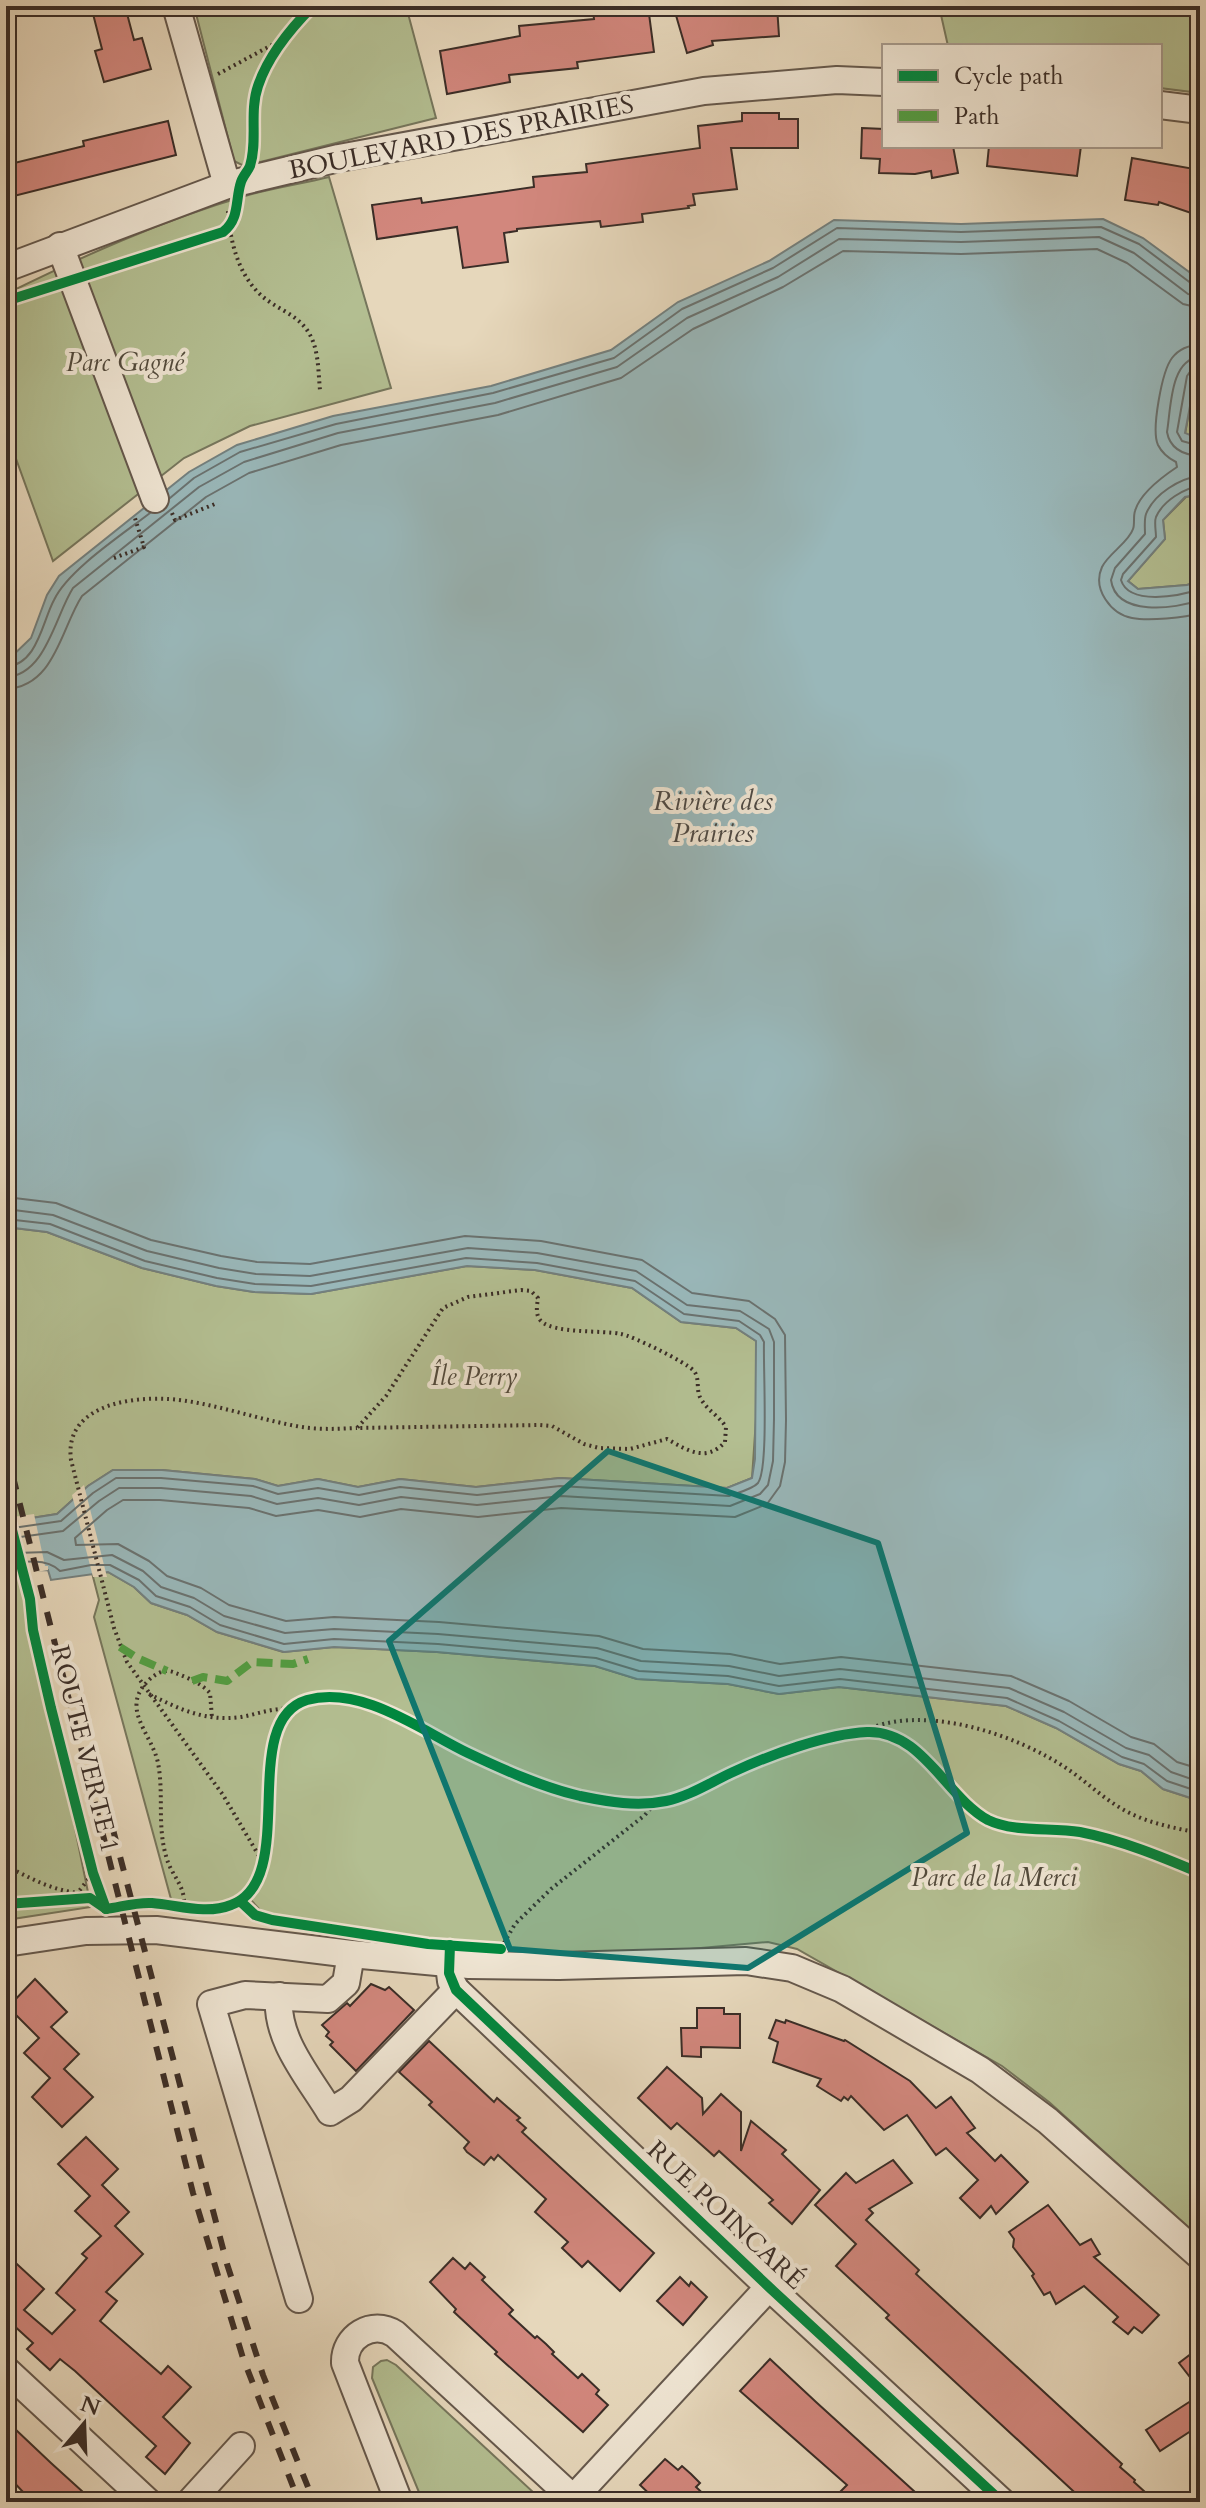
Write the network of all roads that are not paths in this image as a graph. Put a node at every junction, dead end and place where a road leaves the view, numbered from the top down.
1 (176, 6) edge
2 (882, 82) edge
3 (1162, 105) edge
4 (1200, 110) edge
5 (234, 183) junction
6 (60, 246) junction
7 (6, 268) edge
8 (153, 507) road end
9 (6, 1943) edge
10 (351, 1954) junction
11 (449, 1964) junction
12 (456, 1990) junction
13 (279, 1996) junction
14 (1200, 2256) edge
15 (769, 2287) junction
16 (299, 2299) dead end
17 (6, 2370) edge
18 (241, 2446) dead end
19 (574, 2501) edge
20 (148, 2502) edge
21 (190, 2502) edge
22 (399, 2502) edge
23 (1002, 2502) edge

1 - 5 street
2 - 5 street, BOULEVARD DES PRAIRIES
3 - 4 street
5 - 6 street, BOULEVARD DES PRAIRIES
6 - 7 street, BOULEVARD DES PRAIRIES
6 - 8 street
9 - 10 street
10 - 11 street
10 - 13 street
11 - 12 street
11 - 14 street
12 - 13 street
12 - 15 street, RUE POINCARÉ
13 - 16 street
15 - 19 street
15 - 23 street, RUE POINCARÉ
17 - 20 street
18 - 21 street
19 - 22 street

